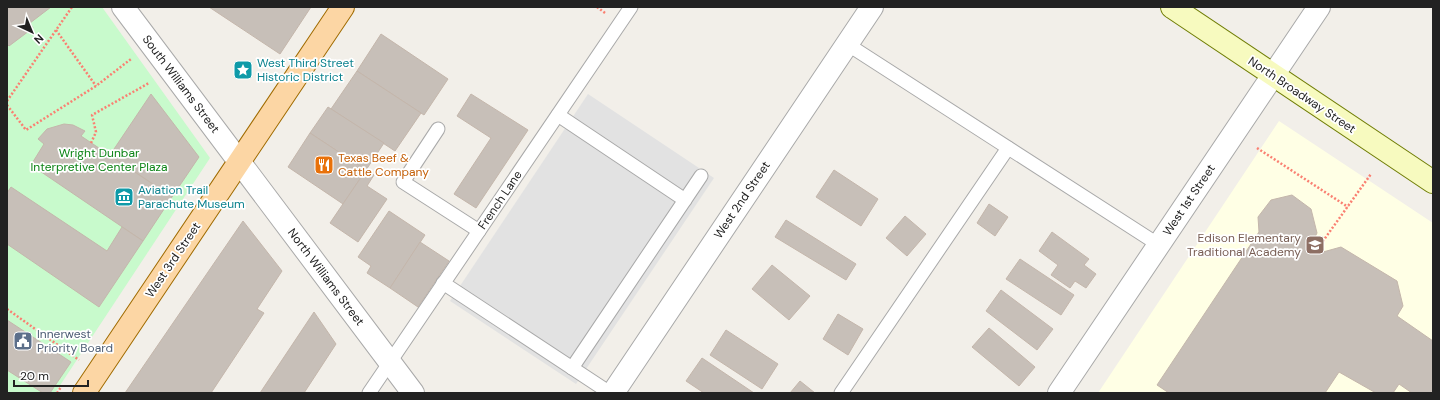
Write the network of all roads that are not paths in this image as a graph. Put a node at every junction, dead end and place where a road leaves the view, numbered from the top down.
1 (124, 7) edge
2 (343, 7) edge
3 (631, 7) edge
4 (872, 7) edge
5 (1172, 7) edge
6 (1319, 7) edge
7 (847, 44) junction
8 (1273, 76) junction
9 (558, 115) junction
10 (438, 129) dead end
11 (1008, 148) junction
12 (240, 161) junction
13 (701, 176) dead end
14 (1433, 182) edge
15 (685, 200) junction
16 (479, 231) junction
17 (1159, 245) junction
18 (443, 283) junction
19 (390, 362) junction
20 (572, 368) junction
21 (84, 393) edge
22 (369, 393) edge
23 (414, 393) edge
24 (610, 393) edge
25 (613, 393) edge
26 (841, 393) edge
27 (1059, 393) edge

1 - 12 street, South Williams Street
2 - 12 main road, West 3rd Street
3 - 9 lane, French Lane
4 - 7 street, West 2nd Street
5 - 8 street, North Broadway Street
6 - 8 street, West 1st Street
7 - 11 lane
7 - 25 street, West 2nd Street
8 - 14 street, North Broadway Street
8 - 17 street, West 1st Street
9 - 15 lane
9 - 16 lane, French Lane
10 - 16 lane
11 - 17 lane
11 - 26 lane
12 - 19 street, North Williams Street
12 - 21 main road, West 3rd Street
13 - 15 lane
15 - 20 lane
16 - 18 lane, French Lane
17 - 27 street, West 1st Street
18 - 19 lane, French Lane
18 - 20 lane
19 - 22 lane, French Lane
19 - 23 street, North Williams Street
20 - 24 lane

